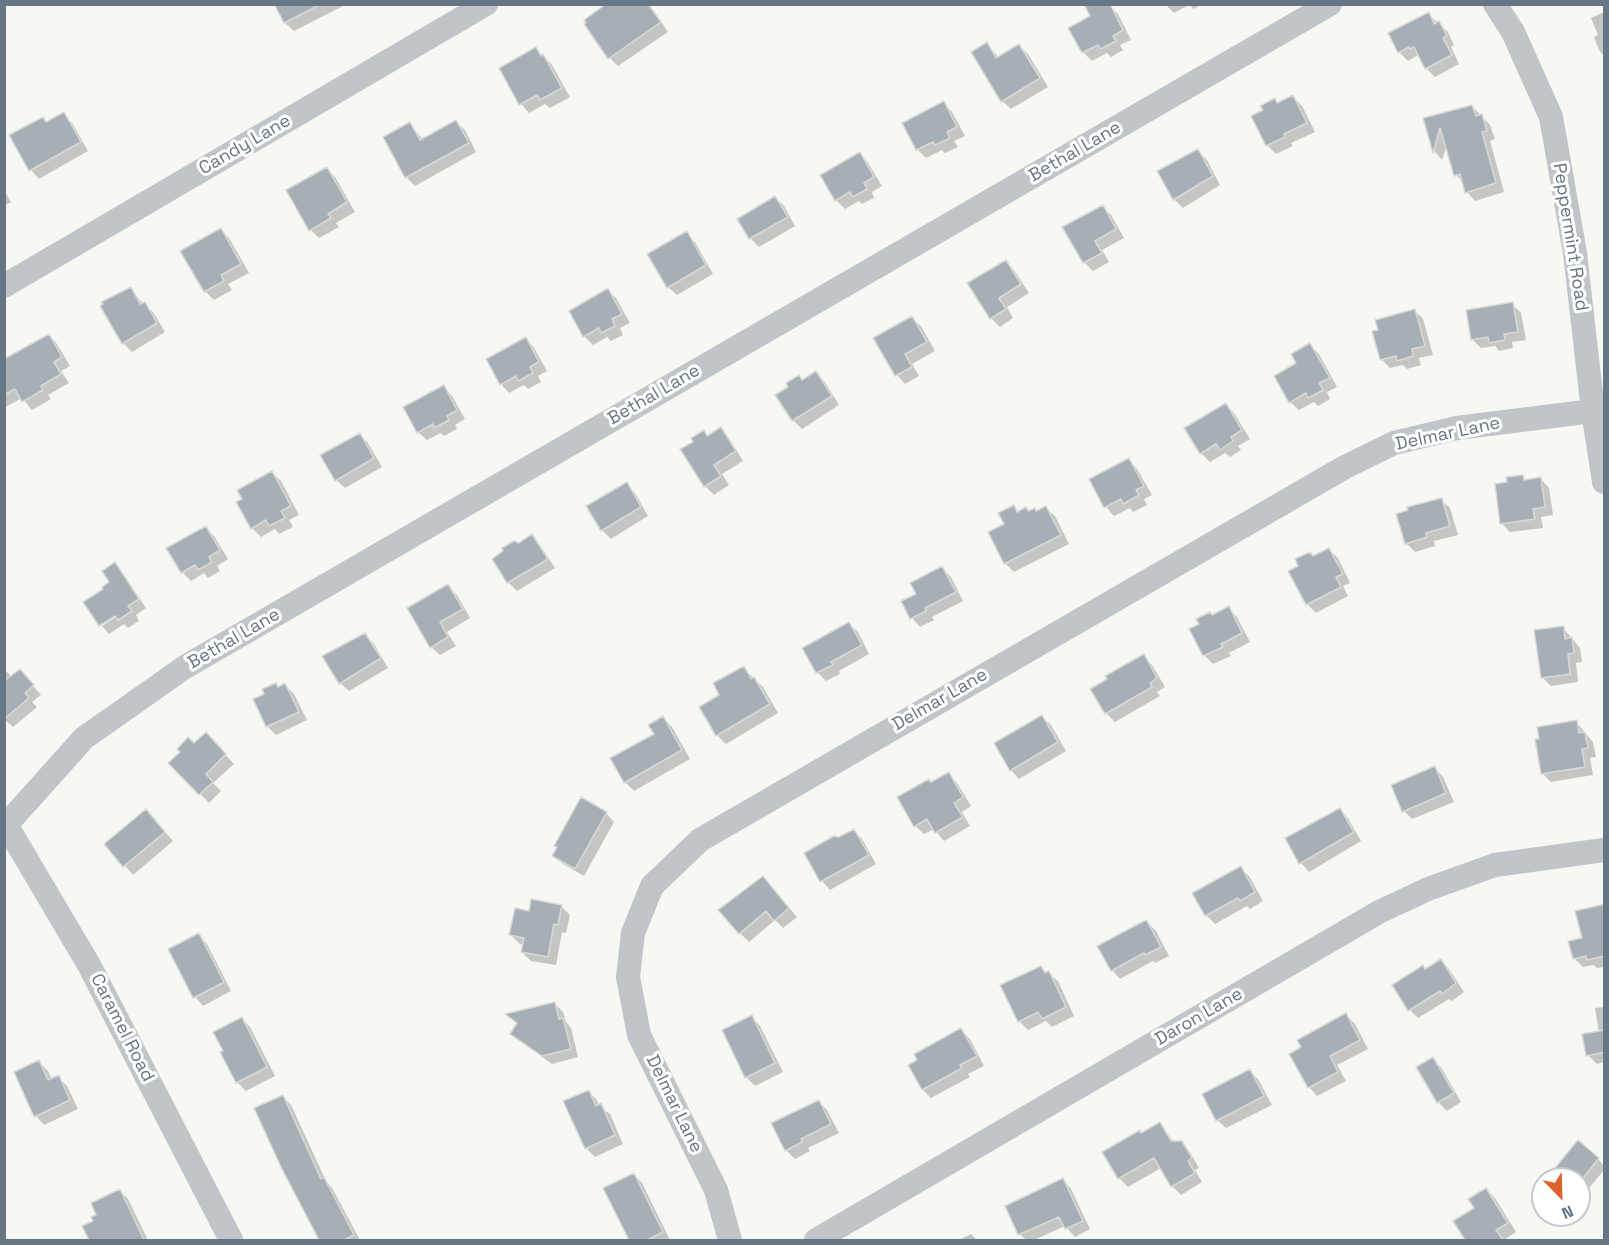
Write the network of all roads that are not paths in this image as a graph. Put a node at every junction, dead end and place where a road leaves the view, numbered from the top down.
1 (486, 4) edge
2 (1330, 4) edge
3 (1496, 4) edge
4 (4, 286) edge
5 (1593, 411) junction
6 (1605, 482) edge
7 (6, 822) edge
8 (1605, 850) edge
9 (231, 1240) edge
10 (730, 1240) edge
11 (816, 1240) edge

1 - 4 street, Candy Lane
2 - 7 street, Bethal Lane
3 - 5 street, Peppermint Road
5 - 6 street, Peppermint Road
5 - 10 street, Delmar Lane
7 - 9 street, Caramel Road
8 - 11 street, Daron Lane

